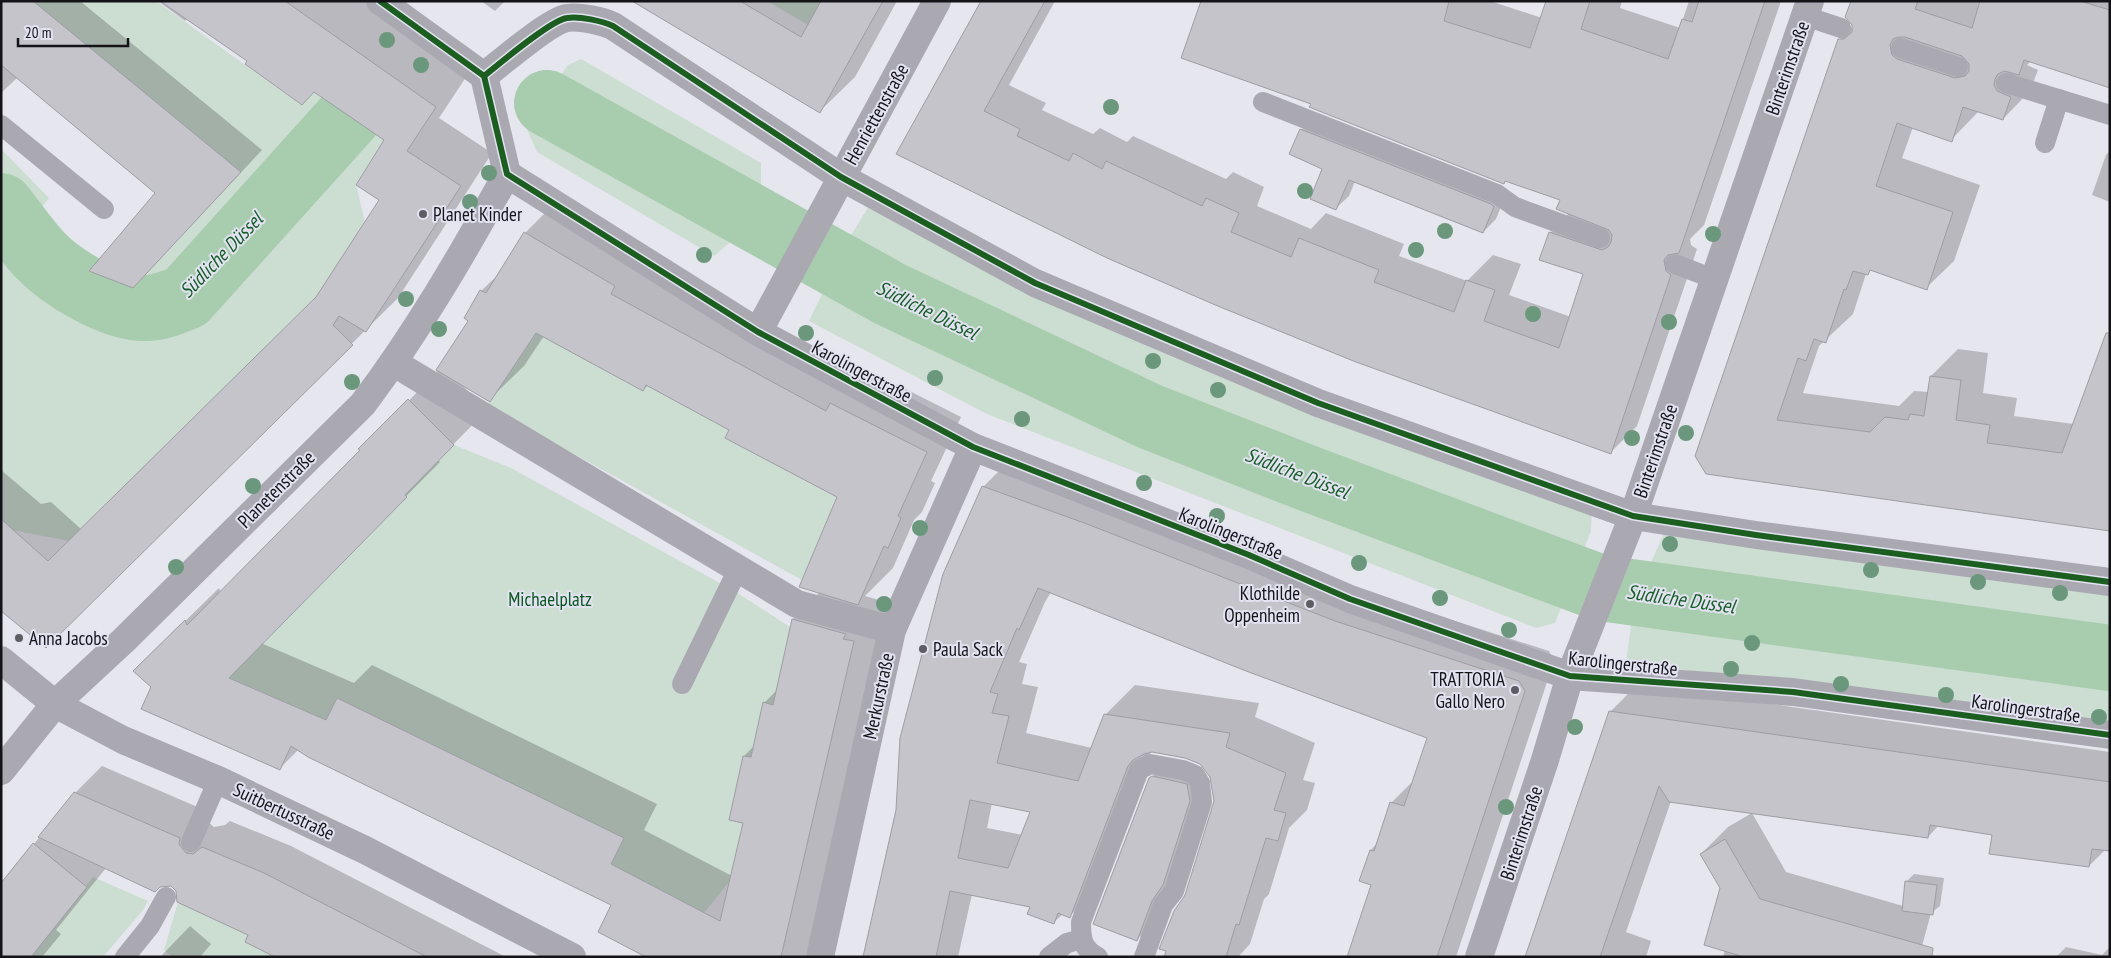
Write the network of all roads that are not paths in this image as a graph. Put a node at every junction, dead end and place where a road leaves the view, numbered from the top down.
1 (380, 1) edge
2 (938, 1) edge
3 (564, 9) edge
4 (1807, 9) edge
5 (1841, 28) dead end
6 (1901, 48) dead end
7 (1958, 67) dead end
8 (484, 76) junction
9 (2006, 83) dead end
10 (2059, 99) junction
11 (1263, 102) dead end
12 (2110, 115) edge
13 (1, 126) edge
14 (2045, 143) dead end
15 (507, 174) junction
16 (841, 177) junction
17 (104, 208) dead end
18 (1600, 238) dead end
19 (1675, 264) dead end
20 (1714, 279) junction
21 (758, 332) junction
22 (394, 363) junction
23 (973, 447) junction
24 (1633, 516) junction
25 (738, 569) junction
26 (2110, 582) edge
27 (892, 630) junction
28 (1, 660) edge
29 (1570, 676) junction
30 (682, 684) dead end
31 (55, 704) junction
32 (2110, 735) edge
33 (1, 772) edge
34 (218, 780) junction
35 (191, 842) dead end
36 (166, 897) dead end
37 (1082, 939) junction
38 (125, 957) edge
39 (572, 957) edge
40 (820, 957) edge
41 (1049, 957) edge
42 (1098, 957) edge
43 (1144, 957) edge
44 (1479, 957) edge

1 - 8 street
2 - 16 street, Henriettenstraße
3 - 8 street
3 - 16 street
4 - 5 lane
4 - 20 street, Binterimstraße
6 - 7 lane
8 - 15 street
9 - 10 lane
10 - 12 lane
10 - 14 lane
11 - 18 lane
13 - 17 lane
15 - 21 street, Karolingerstraße
15 - 22 street, Planetenstraße
16 - 21 street, Henriettenstraße
16 - 24 street
19 - 20 lane
20 - 24 street, Binterimstraße
21 - 23 street, Karolingerstraße
22 - 25 street
22 - 31 street, Planetenstraße
23 - 27 street, Merkurstraße
23 - 29 street, Karolingerstraße
24 - 26 street
24 - 29 street, Binterimstraße
25 - 27 street
25 - 30 lane
27 - 40 street, Merkurstraße
28 - 31 street, Suitbertusstraße
29 - 32 street, Karolingerstraße
29 - 44 street, Binterimstraße
31 - 33 street, Planetenstraße
31 - 34 street, Suitbertusstraße
34 - 35 lane
34 - 39 street, Suitbertusstraße
36 - 38 lane
37 - 41 lane
37 - 42 lane
37 - 43 lane

